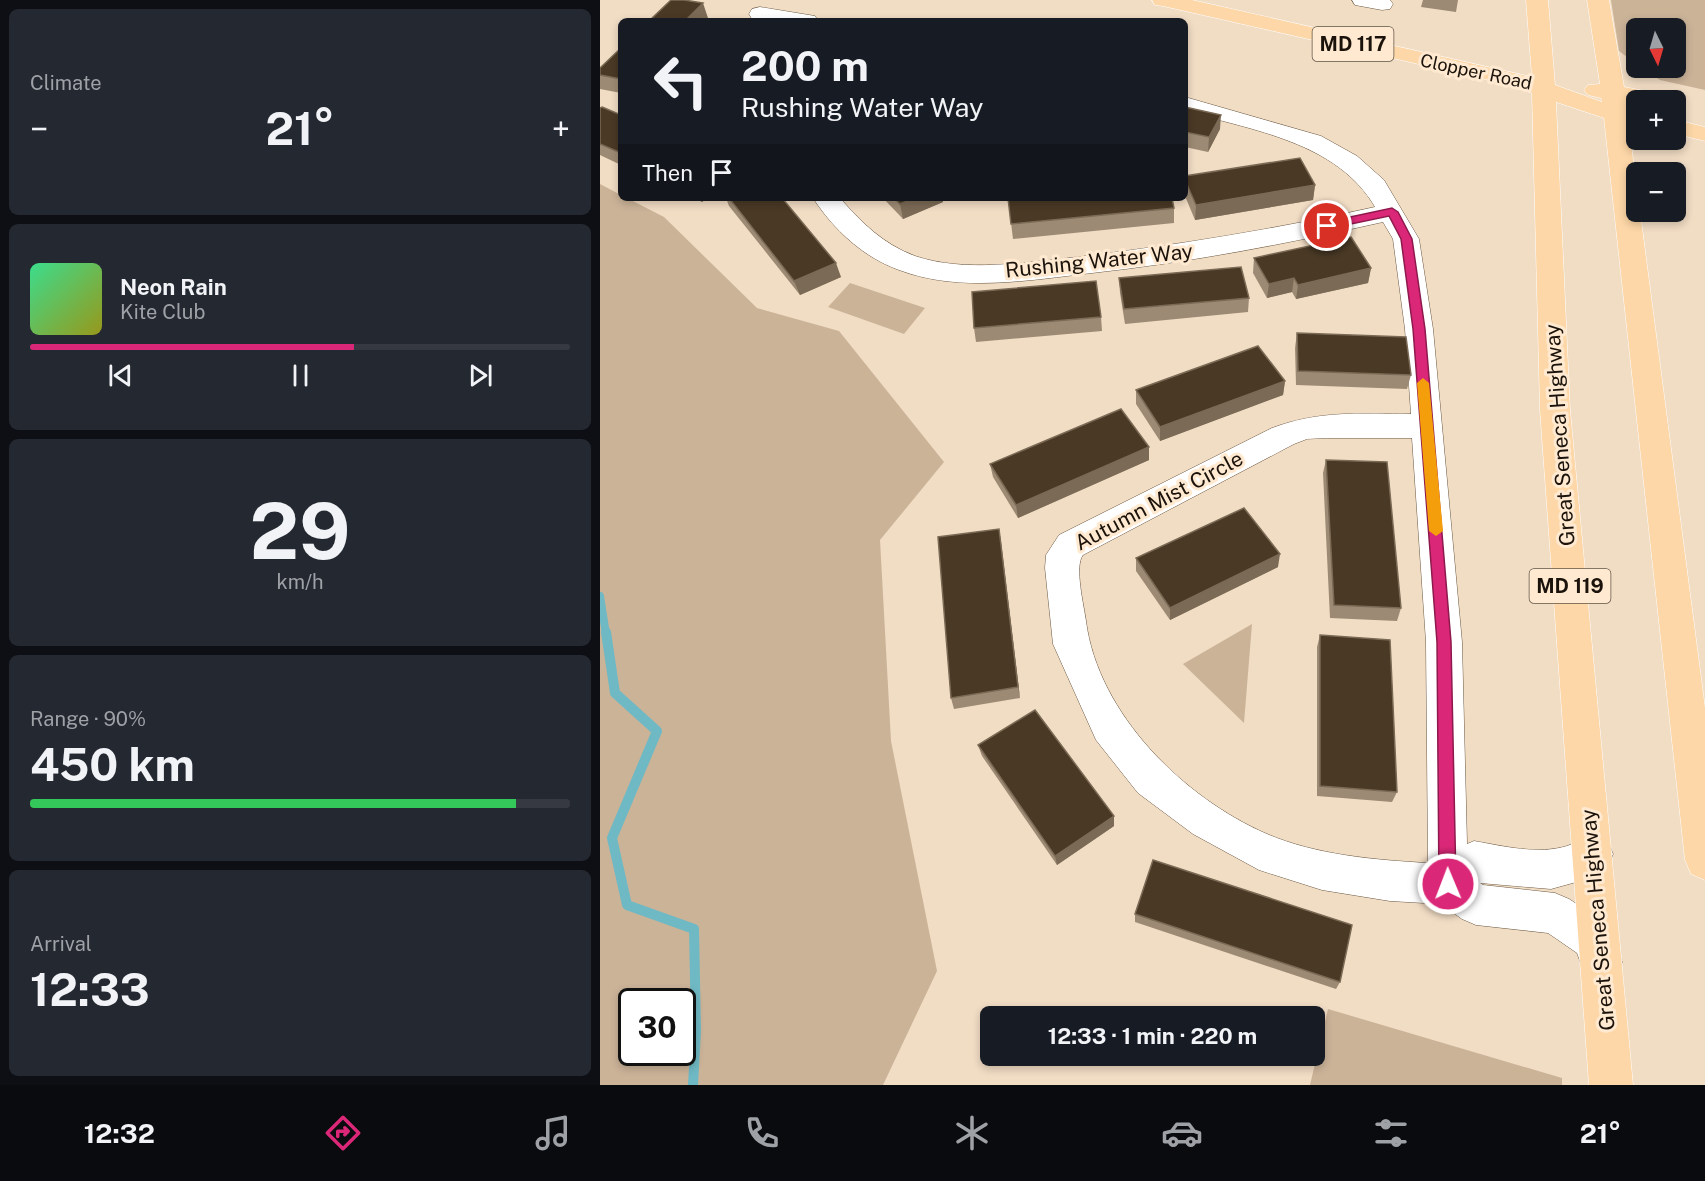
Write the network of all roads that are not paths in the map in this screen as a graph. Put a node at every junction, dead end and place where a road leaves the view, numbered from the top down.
1 (1163, 0) edge
2 (1537, 0) edge
3 (1598, 0) edge
4 (761, 12) edge
5 (792, 18) edge
6 (1544, 87) junction
7 (1188, 105) edge
8 (1620, 108) edge
9 (1686, 118) edge
10 (1705, 134) edge
11 (829, 201) edge
12 (1392, 212) junction
13 (1428, 426) junction
14 (1593, 854) junction
15 (1705, 860) edge
16 (1448, 884) junction
17 (1604, 970) junction
18 (1611, 1085) edge

1 - 6 main road, Clopper Road / MD 117
2 - 6 main road, Great Seneca Highway / MD 119
3 - 8 main road
4 - 5 street
6 - 8 main road, Clopper Road / MD 117
6 - 14 main road, Great Seneca Highway / MD 119
7 - 12 street
8 - 15 main road
9 - 10 main road
11 - 12 street, Rushing Water Way
12 - 13 street
13 - 16 street
13 - 16 street, Autumn Mist Circle
14 - 16 street
14 - 17 main road, Great Seneca Highway / MD 119
16 - 17 street
17 - 18 main road, Great Seneca Highway / MD 119

